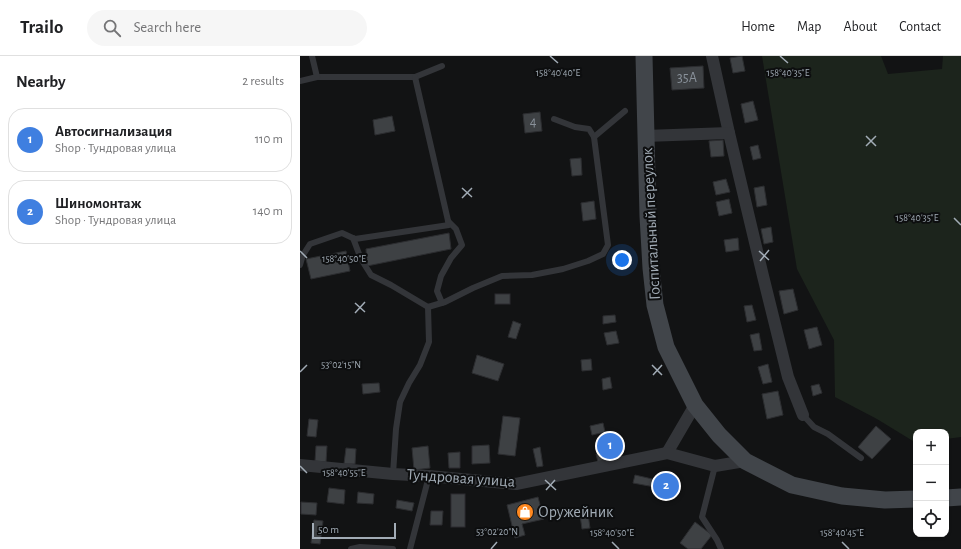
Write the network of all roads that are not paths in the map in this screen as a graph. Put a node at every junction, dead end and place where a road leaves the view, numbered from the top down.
1 (312, 56) edge
2 (644, 56) edge
3 (712, 56) edge
4 (442, 66) dead end
5 (317, 77) junction
6 (415, 77) junction
7 (300, 81) edge
8 (624, 111) dead end
9 (554, 119) dead end
10 (729, 133) junction
11 (646, 136) junction
12 (594, 137) junction
13 (448, 221) junction
14 (353, 238) junction
15 (300, 265) edge
16 (442, 303) junction
17 (428, 307) junction
18 (695, 406) junction
19 (803, 415) joint
20 (667, 453) junction
21 (861, 458) dead end
22 (745, 461) junction
23 (300, 465) edge
24 (715, 466) junction
25 (393, 474) junction
26 (429, 476) junction
27 (961, 497) edge
28 (949, 498) edge
29 (913, 499) edge
30 (351, 549) edge
31 (393, 549) edge
32 (410, 549) edge
33 (721, 549) edge

1 - 5 lane
2 - 11 main road, Госпитальный переулок
3 - 10 street
4 - 6 lane
5 - 6 lane
5 - 7 lane
6 - 13 lane
8 - 12 lane
9 - 12 lane
10 - 11 street
10 - 19 street
11 - 18 main road, Госпитальный переулок
12 - 16 lane
13 - 14 lane
13 - 16 lane
14 - 15 lane
14 - 17 lane
16 - 17 lane
17 - 25 lane
18 - 20 street
18 - 22 main road, Госпитальный переулок
19 - 21 lane
20 - 24 street, Тундровая улица
20 - 26 street, Тундровая улица
22 - 24 street, Тундровая улица
22 - 29 main road
23 - 25 street, Тундровая улица
24 - 33 lane
25 - 26 street, Тундровая улица
26 - 32 lane
27 - 28 main road
30 - 31 lane

